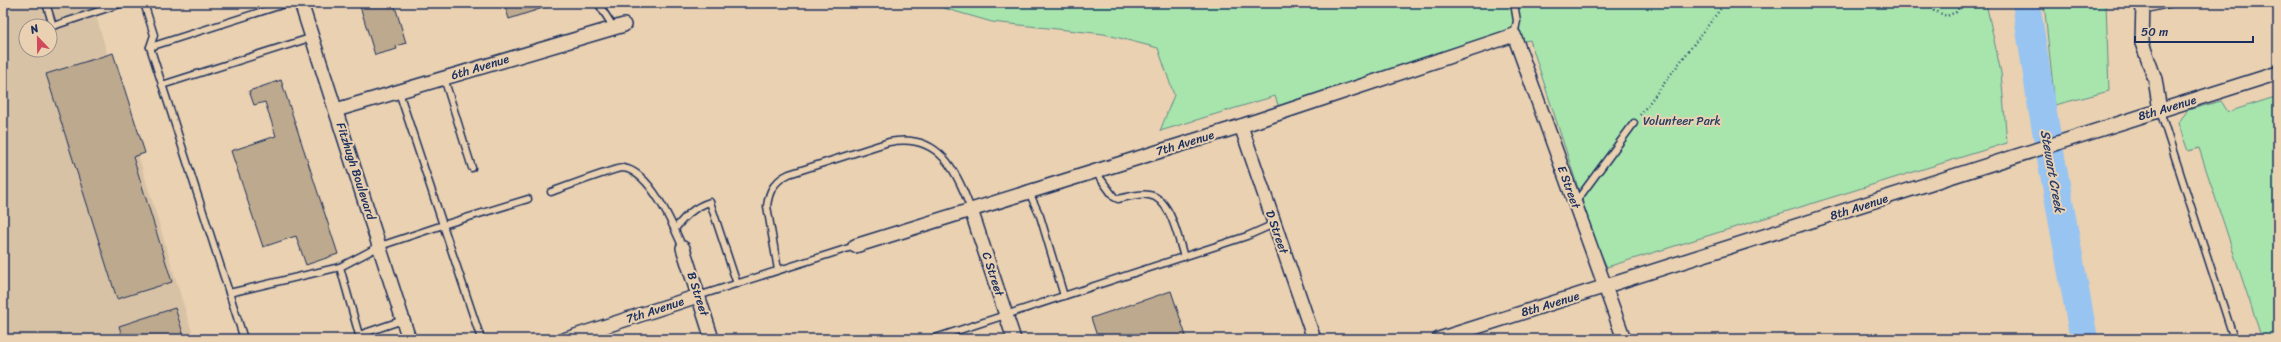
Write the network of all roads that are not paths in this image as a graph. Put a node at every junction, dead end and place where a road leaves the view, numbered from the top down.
1 (46, 3) edge
2 (123, 3) edge
3 (144, 3) edge
4 (288, 3) edge
5 (301, 3) edge
6 (598, 3) edge
7 (1514, 3) edge
8 (2172, 3) edge
9 (2143, 6) edge
10 (619, 27) joint
11 (1514, 35) junction
12 (312, 37) junction
13 (150, 47) junction
14 (2278, 73) edge
15 (444, 78) junction
16 (162, 84) junction
17 (398, 92) junction
18 (336, 110) junction
19 (2160, 111) junction
20 (1634, 123) road end
21 (1240, 126) junction
22 (472, 168) dead end
23 (1095, 171) junction
24 (551, 192) dead end
25 (1029, 192) junction
26 (528, 199) dead end
27 (1575, 203) junction
28 (971, 210) junction
29 (1274, 224) junction
30 (443, 225) junction
31 (675, 229) junction
32 (380, 246) junction
33 (854, 246) joint
34 (683, 248) joint
35 (1184, 257) junction
36 (340, 267) junction
37 (778, 270) junction
38 (737, 284) junction
39 (1606, 287) junction
40 (229, 293) junction
41 (698, 296) junction
42 (1064, 296) junction
43 (1006, 314) junction
44 (403, 320) junction
45 (244, 339) edge
46 (409, 339) edge
47 (481, 339) edge
48 (566, 339) edge
49 (712, 339) edge
50 (932, 339) edge
51 (1014, 339) edge
52 (1314, 339) edge
53 (1439, 339) edge
54 (1624, 339) edge
55 (2234, 339) edge

1 - 2 lane
3 - 13 lane
4 - 13 lane
5 - 12 street, Fitzhugh Boulevard
6 - 10 lane
7 - 11 lane
8 - 9 lane
9 - 19 street
10 - 15 street, 6th Avenue
11 - 21 street, 7th Avenue
11 - 27 street, E Street
12 - 16 lane
12 - 18 street, Fitzhugh Boulevard
13 - 16 lane
14 - 19 street, 8th Avenue
15 - 17 street, 6th Avenue
15 - 22 lane
16 - 40 lane
17 - 18 street, 6th Avenue
17 - 30 lane
18 - 32 street, Fitzhugh Boulevard
19 - 39 street, 8th Avenue
19 - 55 lane
20 - 27 lane
21 - 23 street, 7th Avenue
21 - 29 street, D Street
23 - 25 street, 7th Avenue
23 - 35 lane
24 - 31 lane
25 - 28 street, 7th Avenue
25 - 42 lane
26 - 30 lane
27 - 39 street, E Street
28 - 33 street, 7th Avenue
28 - 37 lane
28 - 43 street, C Street
29 - 35 lane
29 - 52 street, D Street
30 - 32 lane
30 - 47 lane
31 - 34 lane
31 - 38 lane
32 - 36 lane
32 - 44 street, Fitzhugh Boulevard
33 - 37 lane
34 - 41 street, B Street
35 - 42 lane
36 - 40 lane
36 - 44 lane
37 - 38 lane
38 - 41 lane
39 - 53 street, 8th Avenue
39 - 54 street, E Street
40 - 45 lane
41 - 48 street, 7th Avenue
41 - 49 street, B Street
42 - 43 lane
43 - 50 lane
43 - 51 street, C Street
44 - 46 street, Fitzhugh Boulevard

